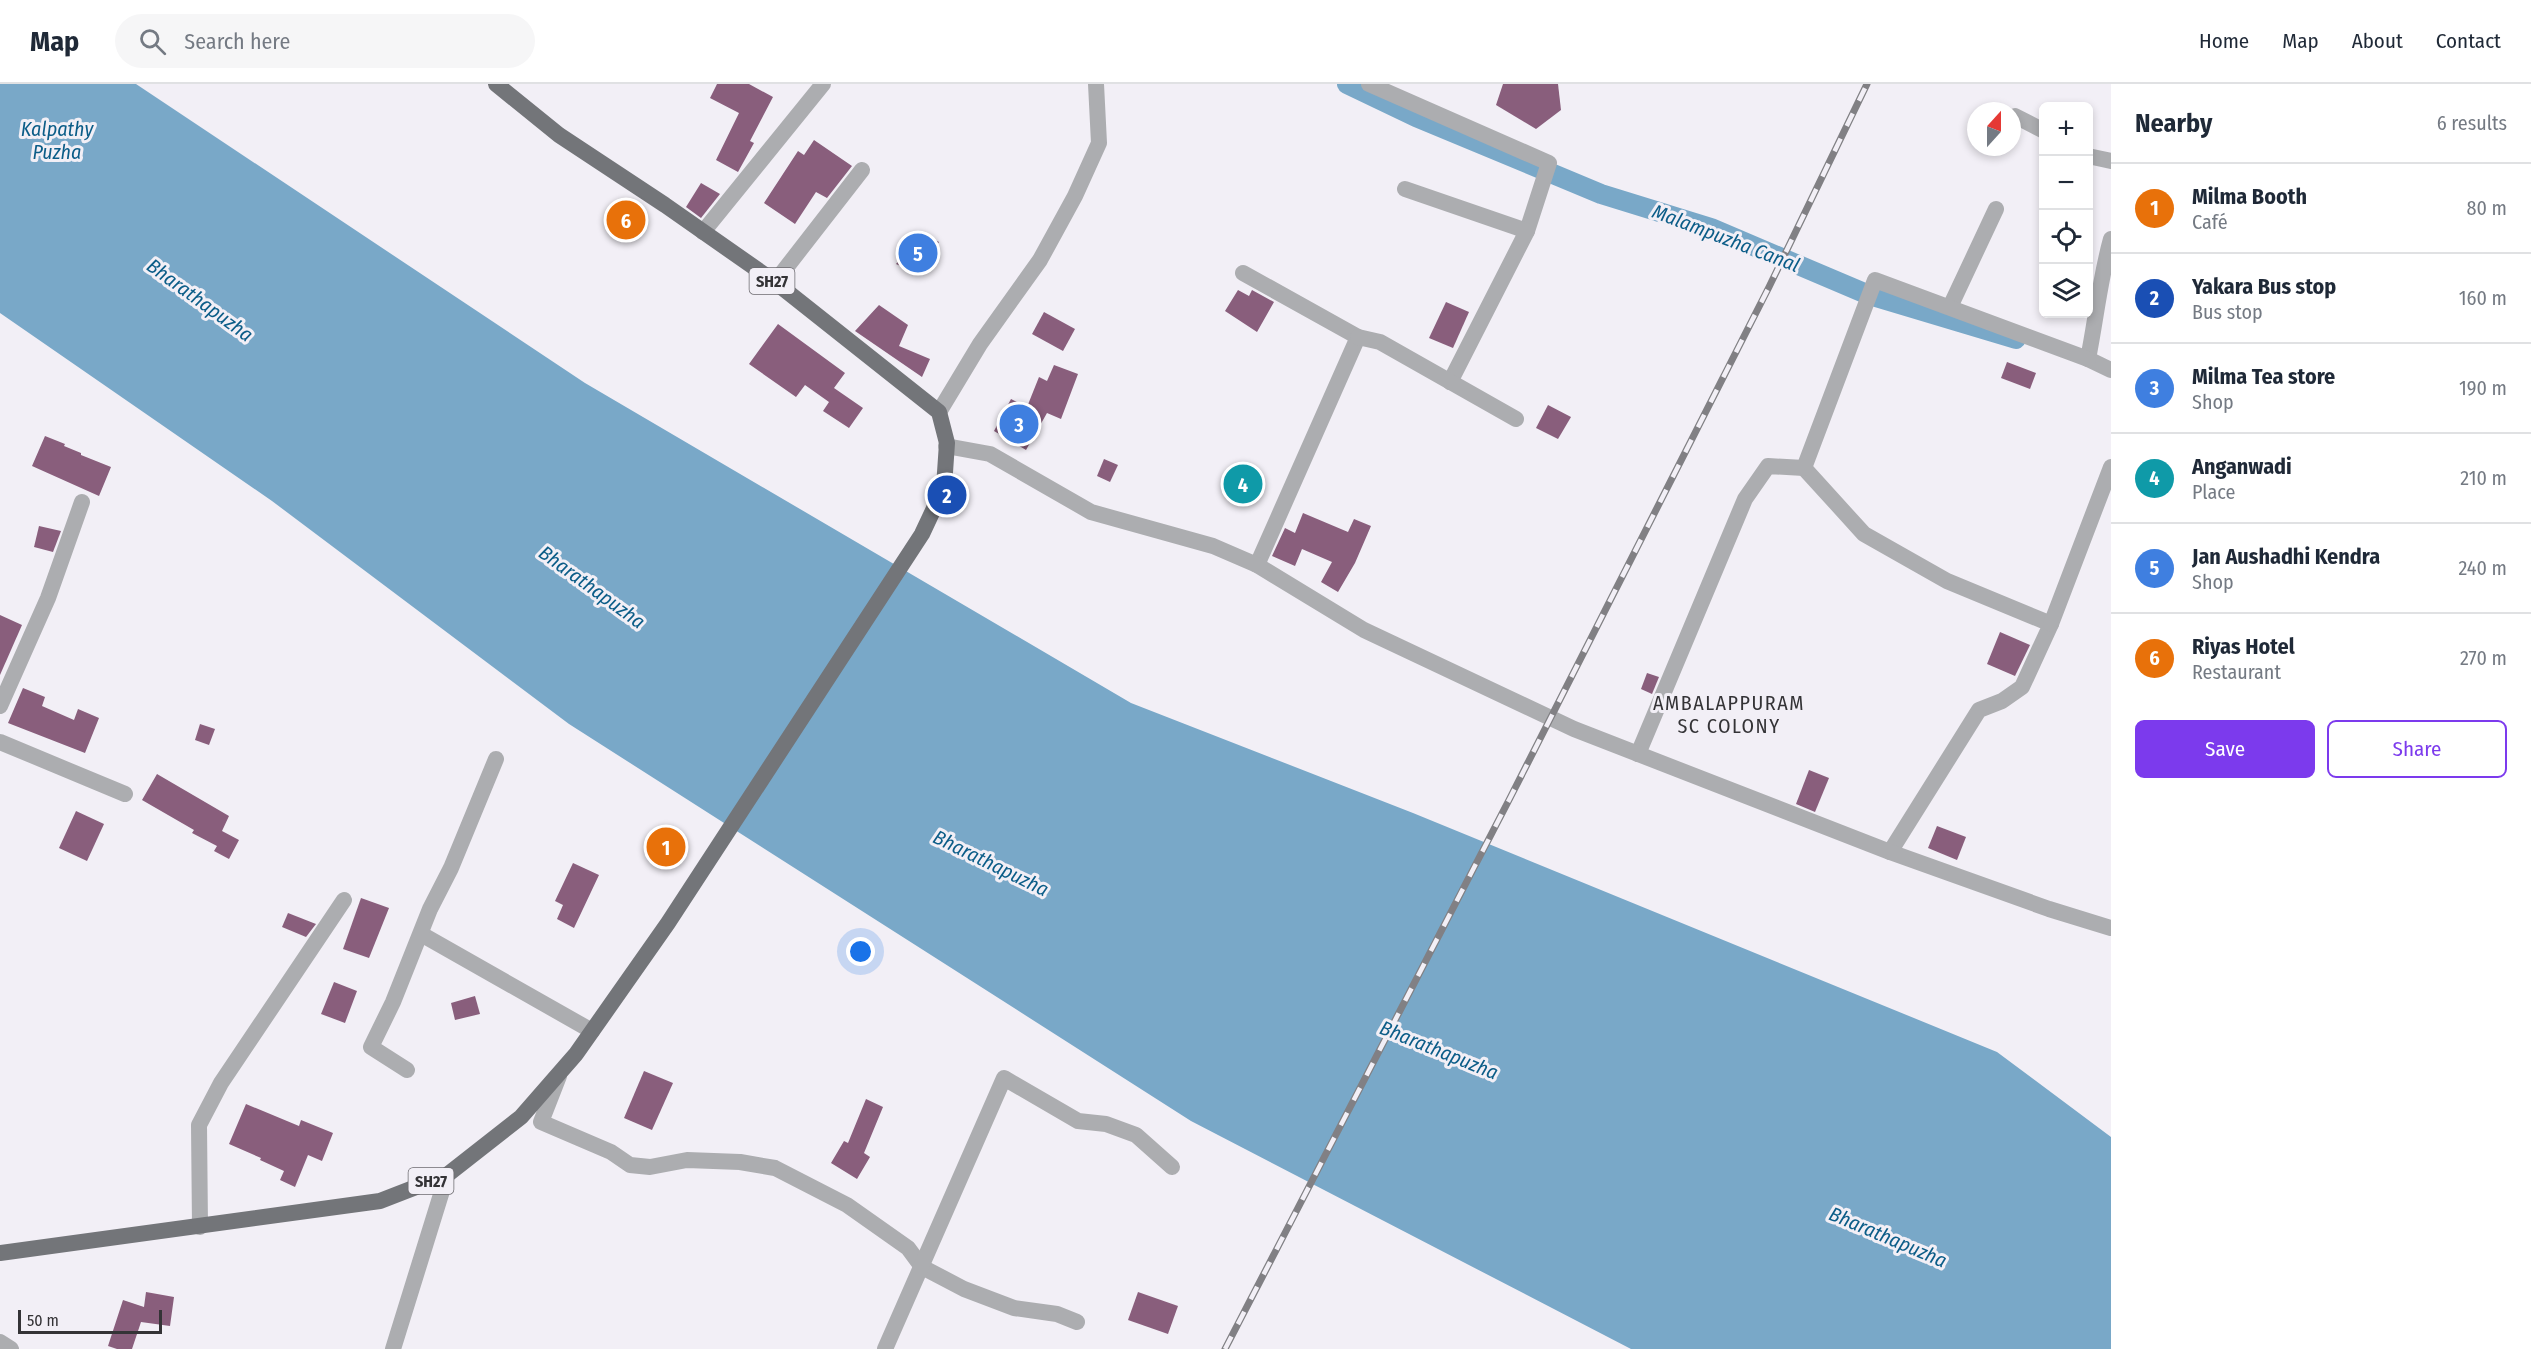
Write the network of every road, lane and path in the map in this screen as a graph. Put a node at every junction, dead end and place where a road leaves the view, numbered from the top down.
1 (496, 84) edge
2 (824, 84) edge
3 (1096, 84) edge
4 (1369, 84) edge
5 (2021, 119) edge
6 (2039, 129) edge
7 (2093, 157) edge
8 (2111, 161) edge
9 (862, 170) dead end
10 (1405, 189) dead end
11 (1996, 209) dead end
12 (1527, 231) junction
13 (703, 232) junction
14 (2111, 239) edge
15 (1243, 273) dead end
16 (775, 282) junction
17 (1950, 307) junction
18 (1358, 337) junction
19 (2088, 359) junction
20 (2111, 370) edge
21 (1450, 382) junction
22 (939, 412) junction
23 (1516, 419) dead end
24 (946, 447) junction
25 (2111, 466) edge
26 (1804, 468) junction
27 (82, 502) dead end
28 (1257, 565) junction
29 (2051, 624) junction
30 (0, 706) edge
31 (0, 742) edge
32 (1638, 754) junction
33 (496, 759) dead end
34 (125, 794) dead end
35 (1890, 852) junction
36 (344, 900) dead end
37 (2111, 928) edge
38 (421, 934) junction
39 (592, 1031) junction
40 (561, 1069) junction
41 (407, 1070) dead end
42 (1172, 1167) dead end
43 (447, 1175) junction
44 (200, 1227) junction
45 (0, 1253) edge
46 (922, 1267) junction
47 (1077, 1322) dead end
48 (0, 1342) edge
49 (11, 1349) edge
50 (393, 1349) edge
51 (885, 1349) edge

1 - 13 main road, SH27
2 - 13 street
3 - 22 street
4 - 12 street
5 - 6 street
7 - 8 street
9 - 16 street
10 - 12 street
11 - 17 street
12 - 21 street
13 - 16 main road, SH27
14 - 19 street
15 - 18 street
16 - 22 main road, SH27
17 - 19 street
17 - 26 street
18 - 21 street
18 - 28 street
19 - 20 street
21 - 23 street
22 - 24 main road, SH27
24 - 28 street
24 - 39 main road, SH27
25 - 29 street
26 - 29 street
26 - 32 street
27 - 30 street
28 - 32 street
29 - 35 street
31 - 34 street
32 - 35 street
33 - 38 street
35 - 37 street
36 - 44 street
38 - 39 street
38 - 41 street
39 - 40 main road, SH27
40 - 43 main road, SH27
40 - 46 street
42 - 46 street
43 - 44 main road, SH27
43 - 50 street
44 - 45 main road, SH27
46 - 47 street
46 - 51 street
48 - 49 street

